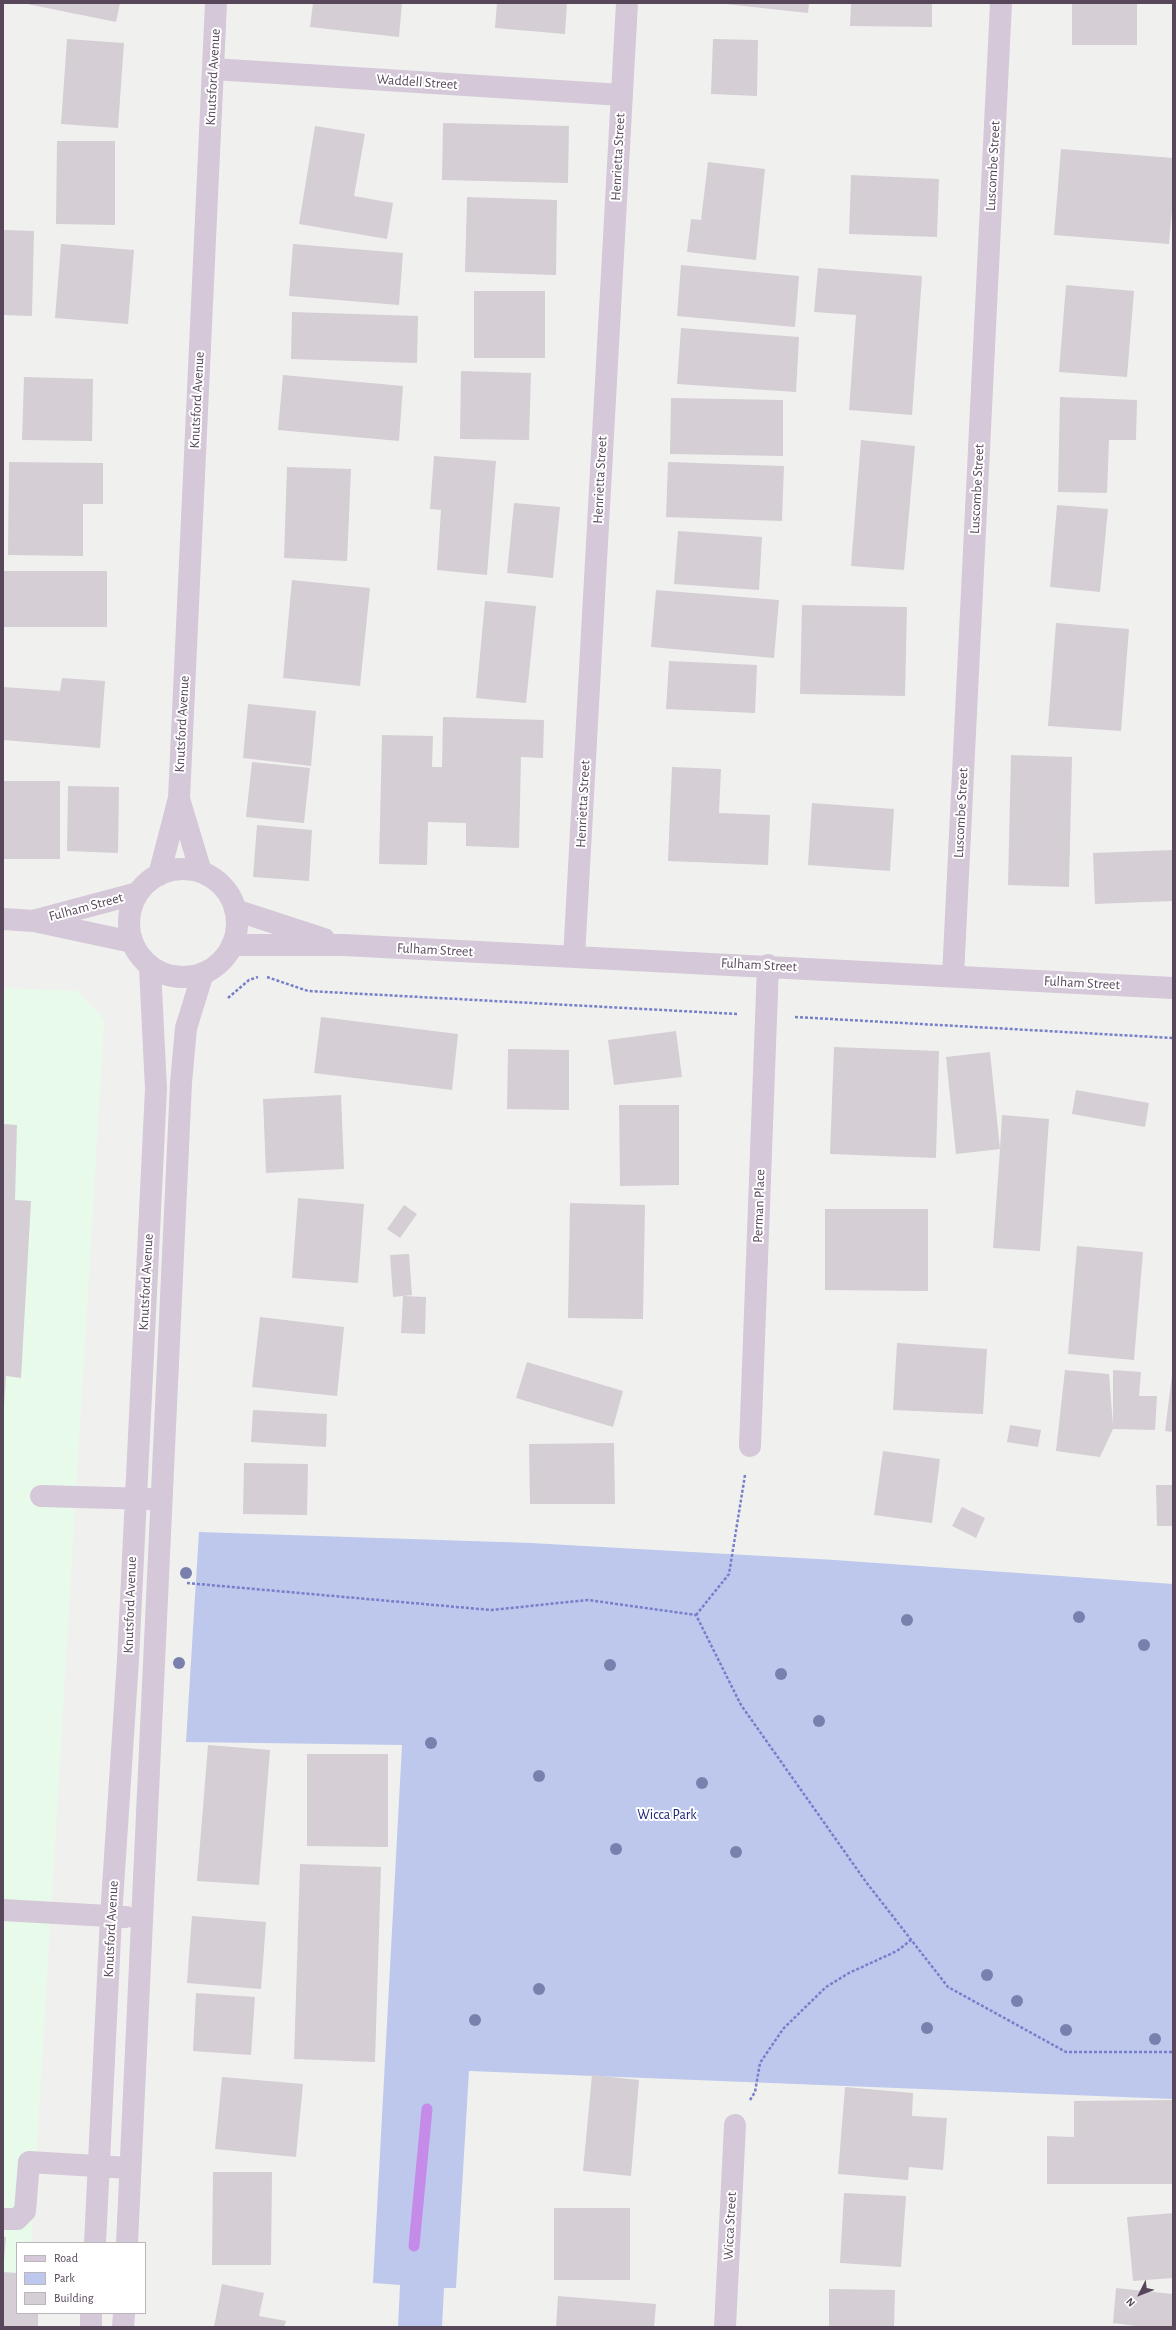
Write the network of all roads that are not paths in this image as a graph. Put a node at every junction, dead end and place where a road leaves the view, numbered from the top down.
1 (216, 3) edge
2 (627, 3) edge
3 (1001, 3) edge
4 (213, 69) junction
5 (622, 95) junction
6 (179, 798) junction
7 (201, 872) junction
8 (159, 875) junction
9 (138, 893) junction
10 (235, 910) junction
11 (3, 919) edge
12 (34, 920) junction
13 (132, 942) junction
14 (232, 945) junction
15 (344, 945) junction
16 (574, 957) junction
17 (768, 965) junction
18 (150, 968) junction
19 (203, 973) junction
20 (953, 976) junction
21 (1173, 988) edge
22 (750, 1446) road end
23 (41, 1496) dead end
24 (135, 1498) junction
25 (161, 1499) junction
26 (3, 1910) edge
27 (141, 1916) junction
28 (111, 1917) junction
29 (735, 2125) road end
30 (99, 2166) junction
31 (130, 2168) junction
32 (3, 2219) edge
33 (95, 2242) edge
34 (127, 2242) edge
35 (91, 2314) edge
36 (124, 2314) edge
37 (90, 2327) edge
38 (123, 2327) edge
39 (725, 2327) edge

1 - 4 street, Knutsford Avenue
2 - 5 street, Henrietta Street
3 - 20 street, Luscombe Street
4 - 5 street, Waddell Street
4 - 6 street, Knutsford Avenue
5 - 16 street, Henrietta Street
6 - 7 street, Knutsford Avenue
6 - 8 street, Knutsford Avenue
7 - 8 street, Fulham Street
7 - 10 street, Fulham Street
8 - 9 street, Fulham Street
9 - 12 street, Fulham Street
9 - 13 street, Fulham Street
10 - 14 street, Fulham Street
10 - 15 street, Fulham Street
11 - 12 street, Fulham Street
12 - 13 street, Fulham Street
13 - 18 street, Fulham Street
14 - 15 street, Fulham Street
14 - 19 street, Fulham Street
15 - 16 street, Fulham Street
16 - 17 street, Fulham Street
17 - 20 street, Fulham Street
17 - 22 street, Perman Place
18 - 19 street, Fulham Street
18 - 24 street, Knutsford Avenue
19 - 25 street, Knutsford Avenue
20 - 21 street, Fulham Street
23 - 24 street
24 - 25 street
24 - 28 street, Knutsford Avenue
25 - 27 street, Knutsford Avenue
26 - 28 street
27 - 28 street
27 - 31 street, Knutsford Avenue
28 - 30 street, Knutsford Avenue
29 - 39 street, Wicca Street
30 - 31 street
30 - 32 street
30 - 33 street, Knutsford Avenue
31 - 34 street, Knutsford Avenue
35 - 37 street
36 - 38 street

